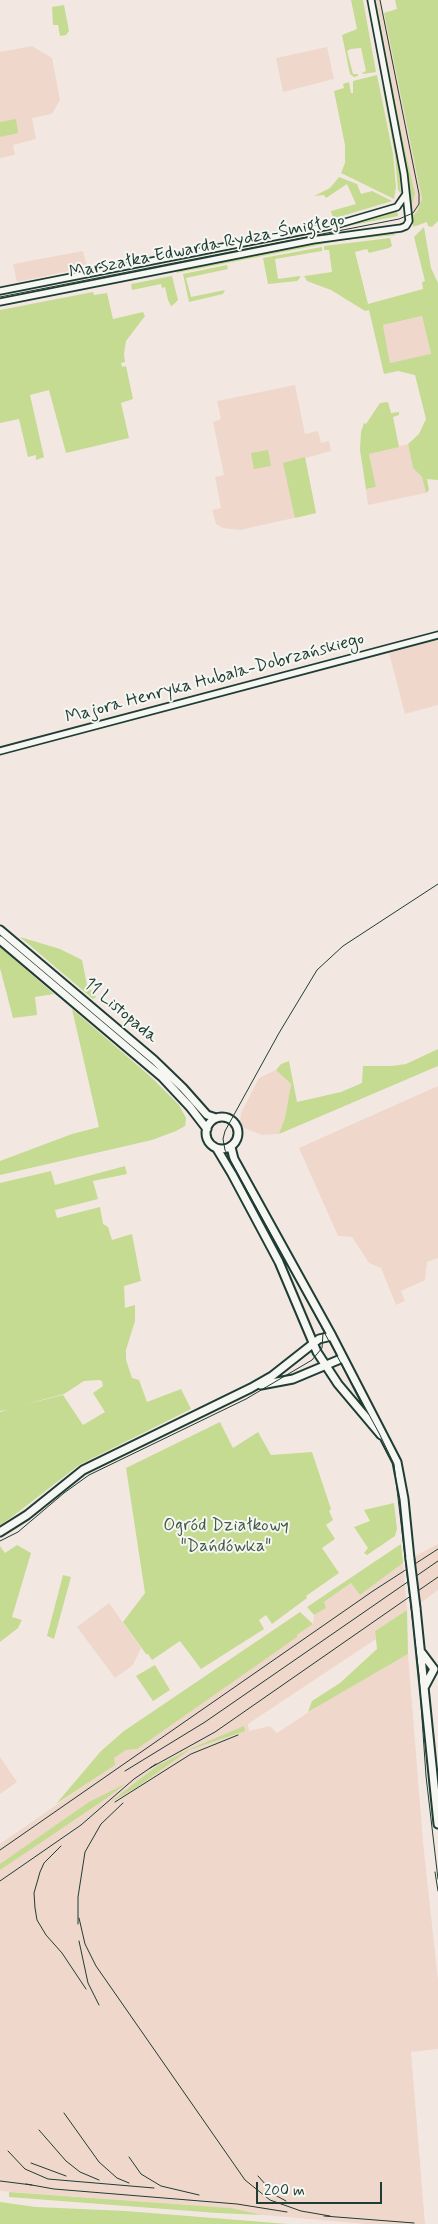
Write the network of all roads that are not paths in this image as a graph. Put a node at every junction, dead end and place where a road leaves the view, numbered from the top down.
1 (371, 0) edge
2 (406, 194) junction
3 (397, 207) junction
4 (408, 213) junction
5 (0, 291) edge
6 (0, 302) edge
7 (438, 635) edge
8 (0, 751) edge
9 (0, 930) edge
10 (0, 940) edge
11 (216, 1118) junction
12 (207, 1129) junction
13 (231, 1147) junction
14 (216, 1149) junction
15 (332, 1336) junction
16 (313, 1344) junction
17 (343, 1358) junction
18 (325, 1366) junction
19 (250, 1388) junction
20 (386, 1438) junction
21 (0, 1532) edge
22 (425, 1664) junction
23 (426, 1675) junction
24 (438, 1824) edge

1 - 2 street
2 - 3 street
2 - 4 street
3 - 4 street
3 - 5 street, Marszałka Edwarda Rydza-Śmigłego
4 - 6 street, Marszałka Edwarda Rydza-Śmigłego
7 - 8 street, Majora Henryka Hubala-Dobrzańskiego
9 - 11 main road, 11 Listopada
10 - 12 main road, 11 Listopada
11 - 12 main road
11 - 13 main road
12 - 14 main road
13 - 14 main road
13 - 15 main road
14 - 16 main road
15 - 16 main road
15 - 17 main road
16 - 18 main road
16 - 19 main road
17 - 18 main road
17 - 20 main road
18 - 19 main road
18 - 20 main road
19 - 21 main road
20 - 22 main road, bridge
22 - 23 main road
22 - 23 main road
23 - 24 main road

